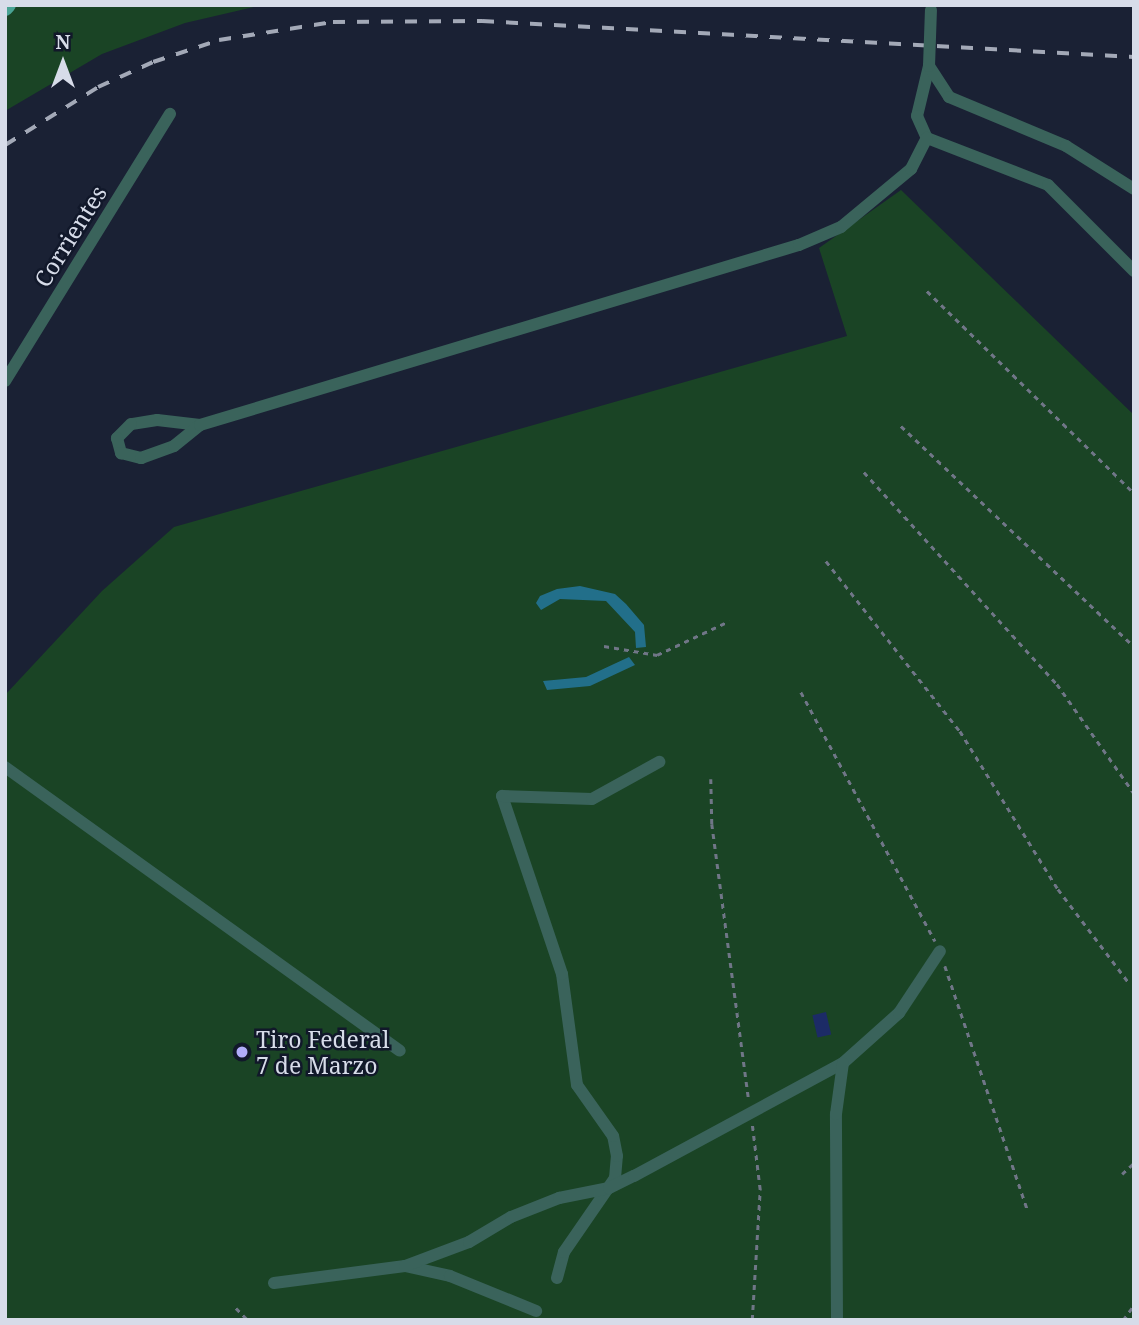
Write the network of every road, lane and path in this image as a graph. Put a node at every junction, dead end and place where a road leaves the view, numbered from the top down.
1 (931, 7) edge
2 (929, 66) junction
3 (170, 114) dead end
4 (927, 138) junction
5 (1134, 190) edge
6 (1134, 271) edge
7 (927, 291) dead end
8 (5, 381) edge
9 (200, 425) junction
10 (901, 426) dead end
11 (864, 472) dead end
12 (1134, 493) edge
13 (826, 561) dead end
14 (729, 621) dead end
15 (604, 646) dead end
16 (1134, 646) edge
17 (801, 692) dead end
18 (659, 762) dead end
19 (5, 767) edge
20 (710, 779) dead end
21 (1134, 793) edge
22 (940, 951) junction
23 (1129, 983) dead end
24 (400, 1051) dead end
25 (843, 1063) junction
26 (751, 1114) junction
27 (1134, 1163) edge
28 (1122, 1174) dead end
29 (609, 1188) junction
30 (1027, 1208) dead end
31 (405, 1266) junction
32 (557, 1278) dead end
33 (274, 1283) dead end
34 (1134, 1305) edge
35 (236, 1308) dead end
36 (536, 1311) dead end
37 (248, 1320) edge
38 (752, 1320) edge
39 (837, 1320) edge
40 (1123, 1320) edge

1 - 2 street, bridge
2 - 4 street
2 - 5 street
3 - 8 street, Corrientes
4 - 6 street
4 - 9 street
7 - 12 path
9 - 9 street
10 - 16 path
11 - 21 path
13 - 23 path
14 - 15 path
17 - 22 path
18 - 29 street
19 - 24 street
20 - 26 path
22 - 25 street
22 - 30 path
25 - 26 street
25 - 39 street
26 - 29 street
26 - 38 path
27 - 28 path
29 - 31 street
29 - 32 street
31 - 33 street
31 - 36 street
34 - 40 path
35 - 37 path

